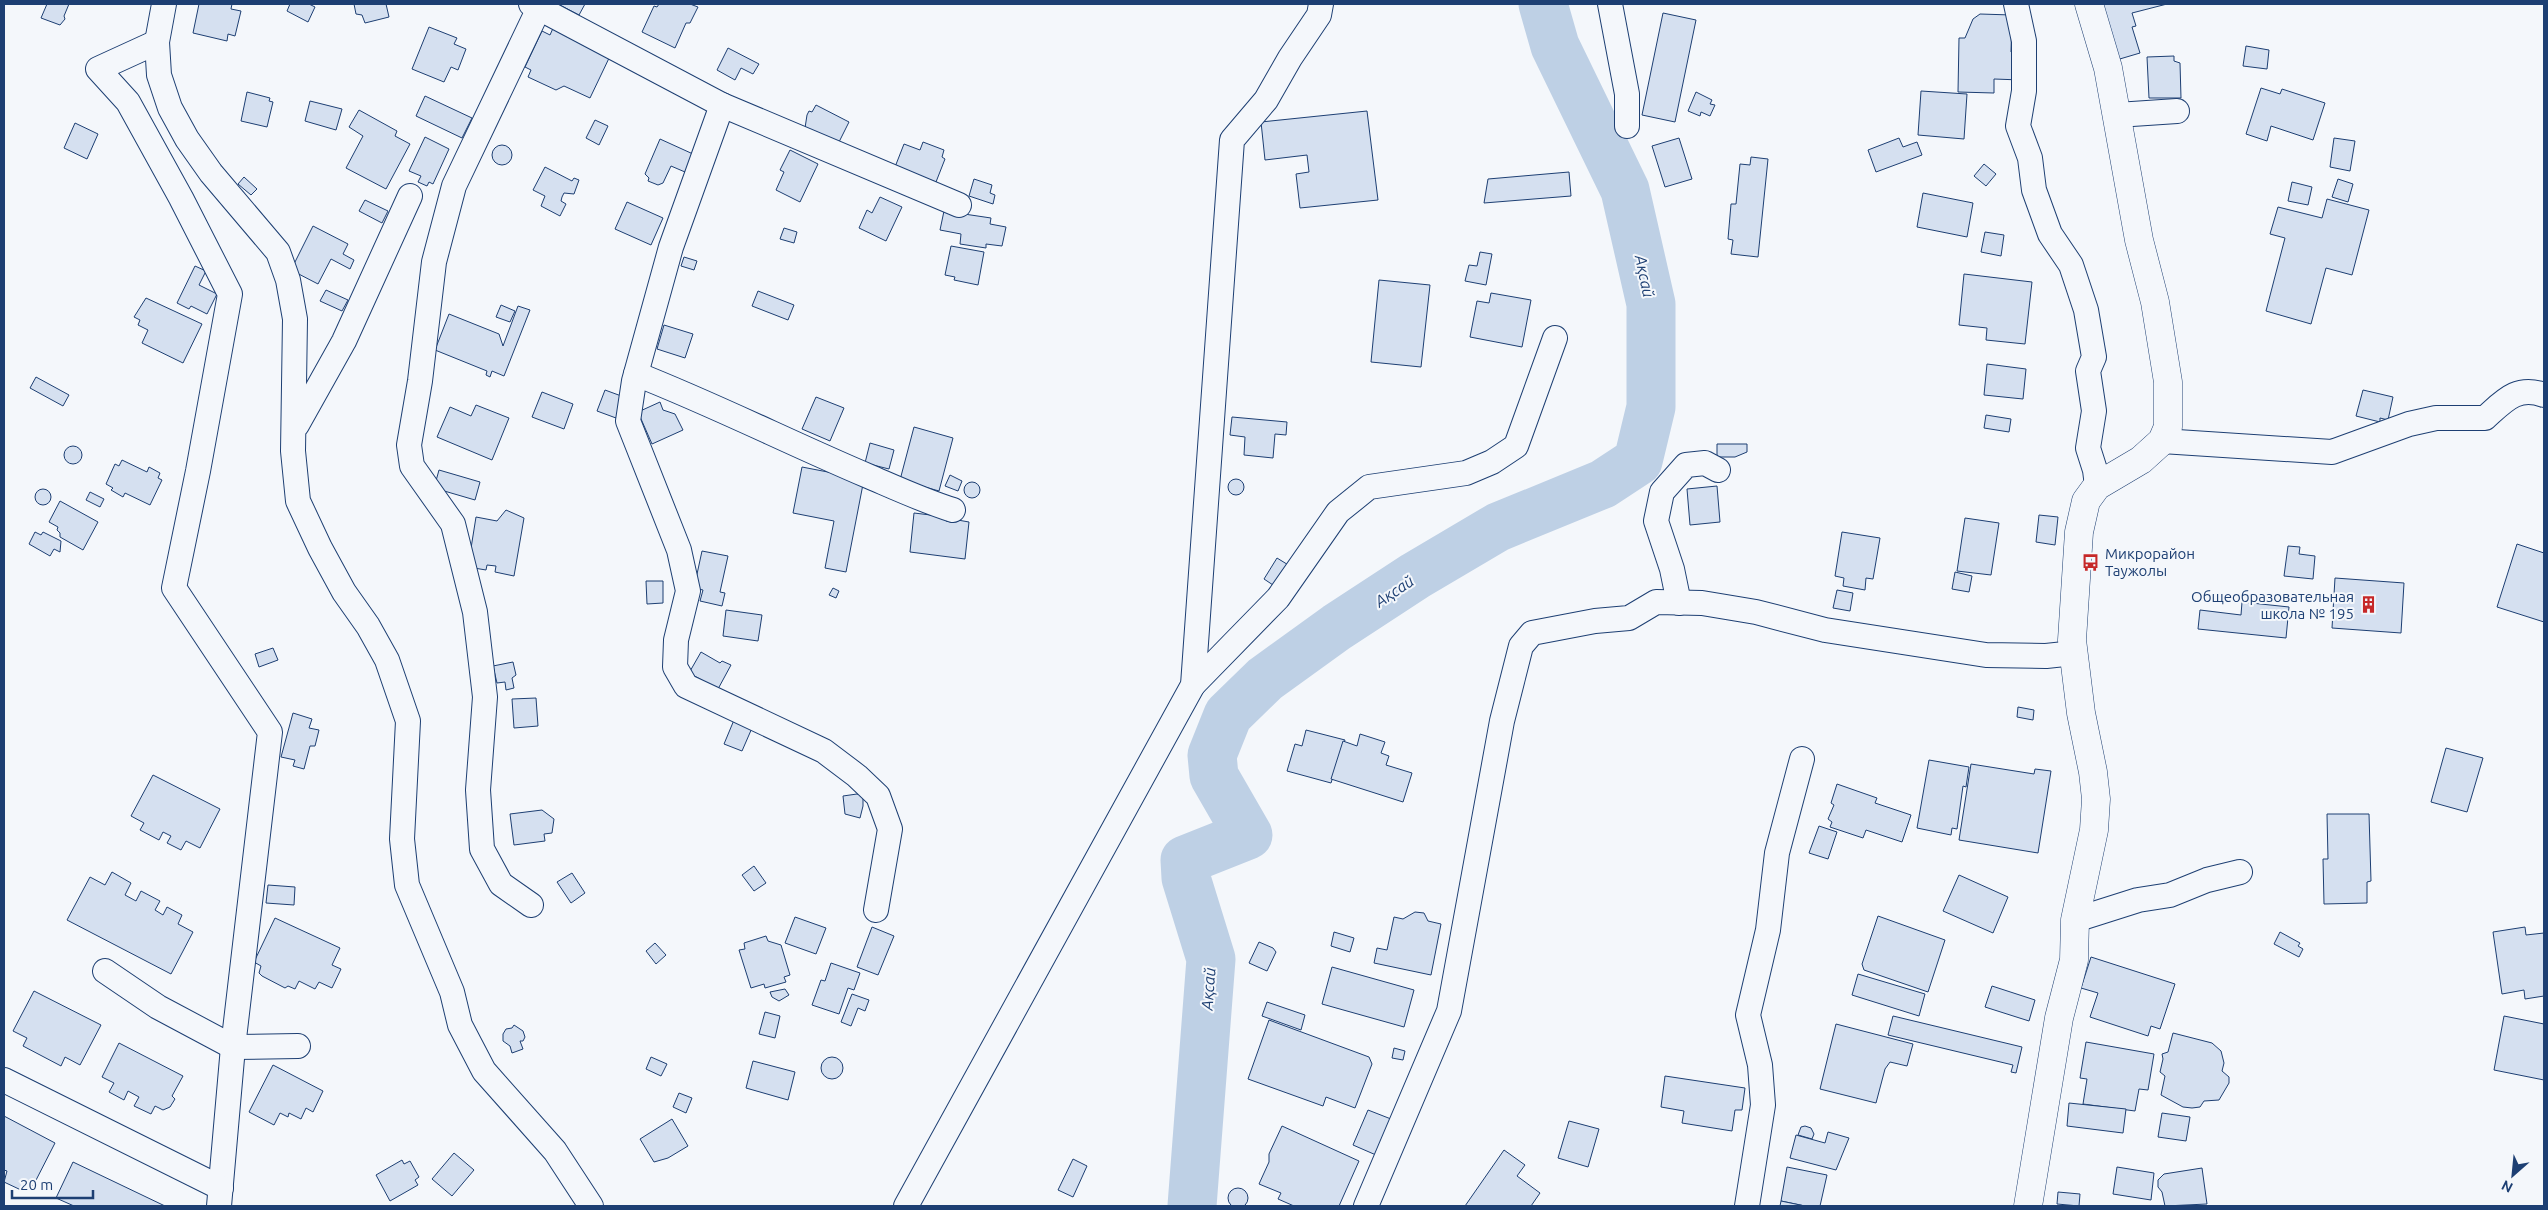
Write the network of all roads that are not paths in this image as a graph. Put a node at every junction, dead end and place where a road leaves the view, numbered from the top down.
1 (164, 4) edge
2 (1321, 4) edge
3 (1610, 4) edge
4 (2016, 4) edge
5 (2089, 4) edge
6 (535, 6) edge
7 (157, 42) junction
8 (722, 105) junction
9 (2177, 111) dead end
10 (2117, 115) junction
11 (1627, 126) dead end
12 (410, 196) dead end
13 (959, 206) dead end
14 (1555, 338) dead end
15 (636, 374) junction
16 (2544, 395) edge
17 (295, 428) junction
18 (2162, 441) junction
19 (1718, 470) dead end
20 (2097, 486) junction
21 (953, 510) dead end
22 (1679, 603) junction
23 (2074, 653) junction
24 (1193, 685) junction
25 (1802, 759) dead end
26 (2240, 872) dead end
27 (531, 905) dead end
28 (876, 910) dead end
29 (2075, 920) junction
30 (105, 971) dead end
31 (298, 1046) dead end
32 (233, 1047) junction
33 (4, 1080) edge
34 (220, 1197) edge
35 (591, 1206) edge
36 (906, 1206) edge
37 (1366, 1206) edge
38 (1747, 1206) edge
39 (2028, 1206) edge

1 - 7 street
2 - 24 street
3 - 11 street
4 - 20 street
5 - 10 street
6 - 8 street
6 - 27 street
7 - 17 street
7 - 32 street
8 - 13 street
8 - 15 street
9 - 10 street
10 - 18 street
12 - 17 street
14 - 24 street
15 - 21 street
15 - 28 street
16 - 18 street
17 - 35 street
18 - 20 street
19 - 22 street
20 - 23 street
22 - 23 street
22 - 37 street
23 - 29 street
24 - 36 street
25 - 38 street
26 - 29 street
29 - 39 street
30 - 32 street
31 - 32 street
32 - 34 street
33 - 34 street

